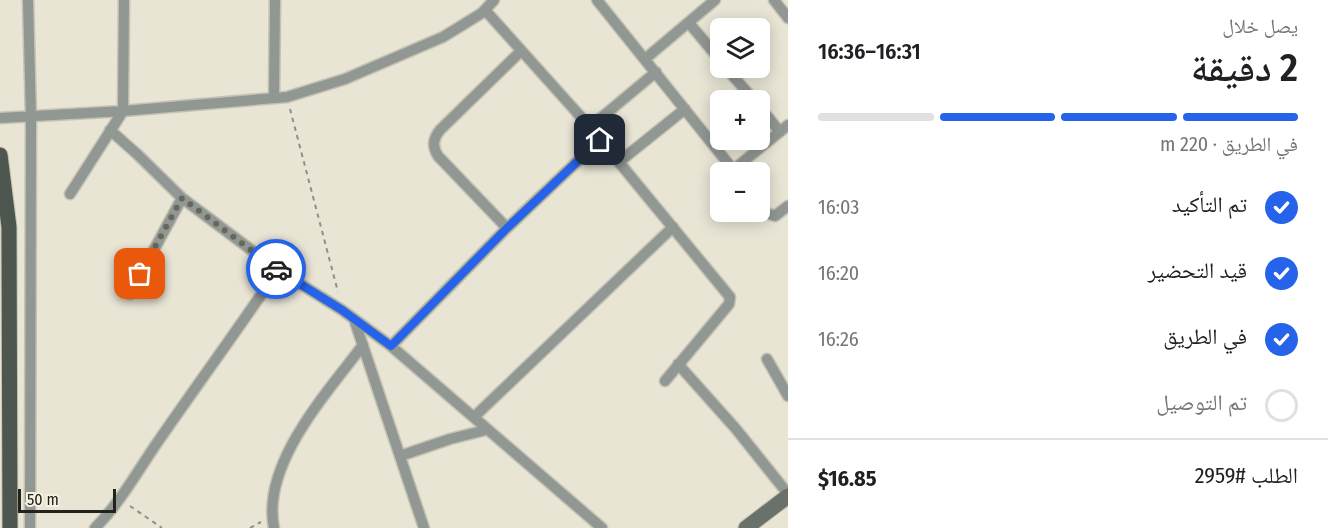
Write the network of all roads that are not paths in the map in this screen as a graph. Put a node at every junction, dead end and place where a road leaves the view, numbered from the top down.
1 (28, 0) edge
2 (124, 0) edge
3 (275, 0) edge
4 (494, 0) edge
5 (597, 0) edge
6 (715, 0) edge
7 (774, 0) edge
8 (485, 10) junction
9 (788, 18) edge
10 (689, 23) junction
11 (710, 48) edge
12 (521, 51) junction
13 (645, 59) junction
14 (656, 72) junction
15 (735, 78) edge
16 (745, 90) edge
17 (274, 98) junction
18 (685, 109) junction
19 (123, 111) junction
20 (770, 116) edge
21 (31, 117) junction
22 (0, 118) edge
23 (590, 128) junction
24 (784, 128) edge
25 (110, 130) junction
26 (600, 140) junction
27 (0, 155) edge
28 (619, 162) junction
29 (727, 162) edge
30 (744, 162) edge
31 (70, 194) dead end
32 (182, 198) junction
33 (788, 206) edge
34 (770, 214) edge
35 (673, 227) junction
36 (507, 228) junction
37 (278, 270) junction
38 (130, 294) dead end
39 (354, 319) junction
40 (363, 345) junction
41 (391, 346) junction
42 (767, 359) dead end
43 (678, 364) junction
44 (665, 381) dead end
45 (788, 396) edge
46 (474, 417) junction
47 (486, 430) junction
48 (400, 456) junction
49 (788, 495) edge
50 (10, 528) edge
51 (30, 528) edge
52 (95, 528) edge
53 (274, 528) edge
54 (424, 528) edge
55 (602, 528) edge
56 (746, 528) edge

1 - 21 street
2 - 19 street
3 - 17 street
4 - 8 street
5 - 13 street
6 - 10 street
7 - 9 street
8 - 12 street
8 - 17 street
10 - 11 street
10 - 13 street
12 - 23 street
12 - 36 street
13 - 14 street
14 - 18 street
14 - 23 street
15 - 16 street
17 - 19 street
18 - 28 street
18 - 29 street
19 - 21 street
19 - 25 street
20 - 24 street
21 - 22 street
21 - 51 street
23 - 26 street
24 - 30 street
25 - 31 street
25 - 32 street
26 - 28 street
26 - 36 street
27 - 50 main road
28 - 35 street
32 - 37 street
32 - 38 street
33 - 34 street
35 - 43 street
35 - 46 street
36 - 41 street
37 - 39 street
37 - 52 street
39 - 40 street
39 - 41 street
40 - 48 street
40 - 53 street
41 - 46 street
42 - 45 street
43 - 44 street
43 - 49 street
46 - 47 street
47 - 48 street
47 - 55 street
48 - 54 street
49 - 56 street

